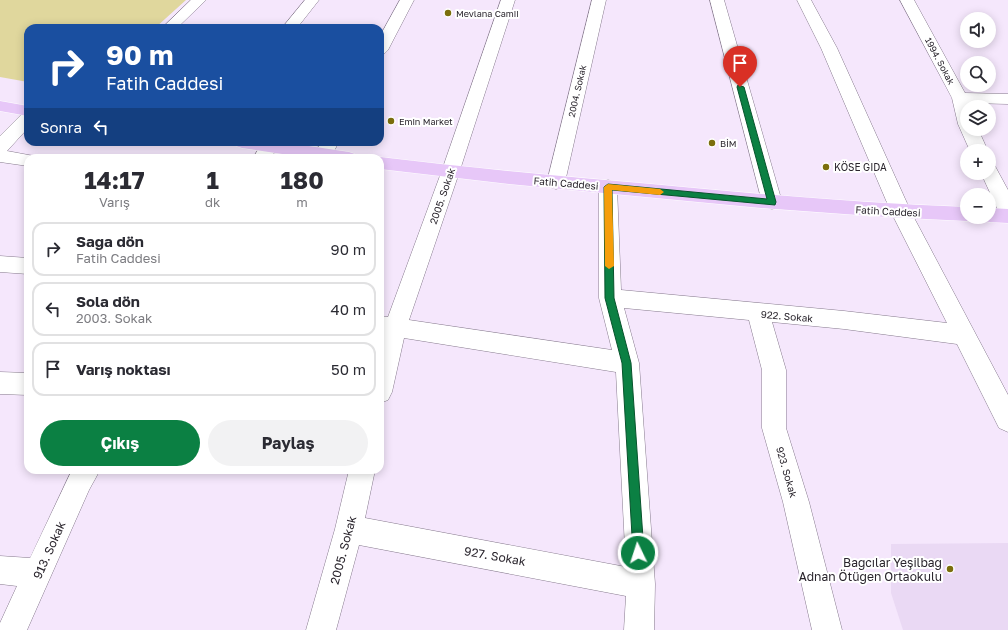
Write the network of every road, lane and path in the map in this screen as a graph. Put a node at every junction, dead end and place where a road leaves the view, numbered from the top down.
1 (199, 0) edge
2 (312, 0) edge
3 (407, 0) edge
4 (508, 0) edge
5 (599, 0) edge
6 (717, 0) edge
7 (804, 0) edge
8 (907, 0) edge
9 (173, 24) edge
10 (292, 24) edge
11 (384, 43) edge
12 (960, 98) joint
13 (1008, 99) edge
14 (0, 106) edge
15 (24, 110) edge
16 (24, 122) edge
17 (251, 146) edge
18 (0, 147) edge
19 (327, 148) edge
20 (265, 152) edge
21 (340, 154) edge
22 (0, 156) edge
23 (24, 159) edge
24 (384, 164) edge
25 (450, 173) junction
26 (994, 180) edge
27 (556, 182) junction
28 (608, 187) junction
29 (772, 202) junction
30 (901, 212) junction
31 (1008, 212) edge
32 (960, 214) edge
33 (996, 215) edge
34 (1008, 216) edge
35 (0, 264) edge
36 (24, 266) edge
37 (610, 298) junction
38 (758, 313) junction
39 (387, 326) edge
40 (965, 335) junction
41 (384, 354) edge
42 (627, 363) junction
43 (0, 383) edge
44 (24, 384) edge
45 (1008, 420) edge
46 (84, 474) edge
47 (361, 474) edge
48 (349, 529) junction
49 (0, 570) edge
50 (38, 573) junction
51 (640, 584) junction
52 (12, 630) edge
53 (321, 630) edge
54 (639, 630) edge
55 (828, 630) edge

1 - 9 street
2 - 10 street
3 - 11 street
4 - 25 street, 2005. Sokak
5 - 27 street, 2004. Sokak
6 - 29 street
7 - 30 street
8 - 12 street, 1994. Sokak
12 - 13 street
14 - 15 main road
16 - 18 street
17 - 20 main road
19 - 20 main road
19 - 21 main road
22 - 23 street
24 - 25 main road, Fatih Caddesi
25 - 27 main road, Fatih Caddesi
25 - 39 street, 2005. Sokak
26 - 31 street
27 - 28 main road, Fatih Caddesi
28 - 29 main road, Fatih Caddesi
28 - 37 street
29 - 30 main road, Fatih Caddesi
30 - 32 main road, Fatih Caddesi
30 - 40 street
33 - 34 main road
35 - 36 street
37 - 38 street, 922. Sokak
37 - 42 street
38 - 40 street, 922. Sokak
38 - 55 street, 923. Sokak
39 - 41 street, 2005. Sokak
39 - 42 street
40 - 45 street
42 - 51 street
43 - 44 street
46 - 50 street, 913. Sokak
47 - 48 street, 2005. Sokak
48 - 51 street, 927. Sokak
48 - 53 street, 2005. Sokak
49 - 50 street
50 - 52 street, 913. Sokak
51 - 54 street

